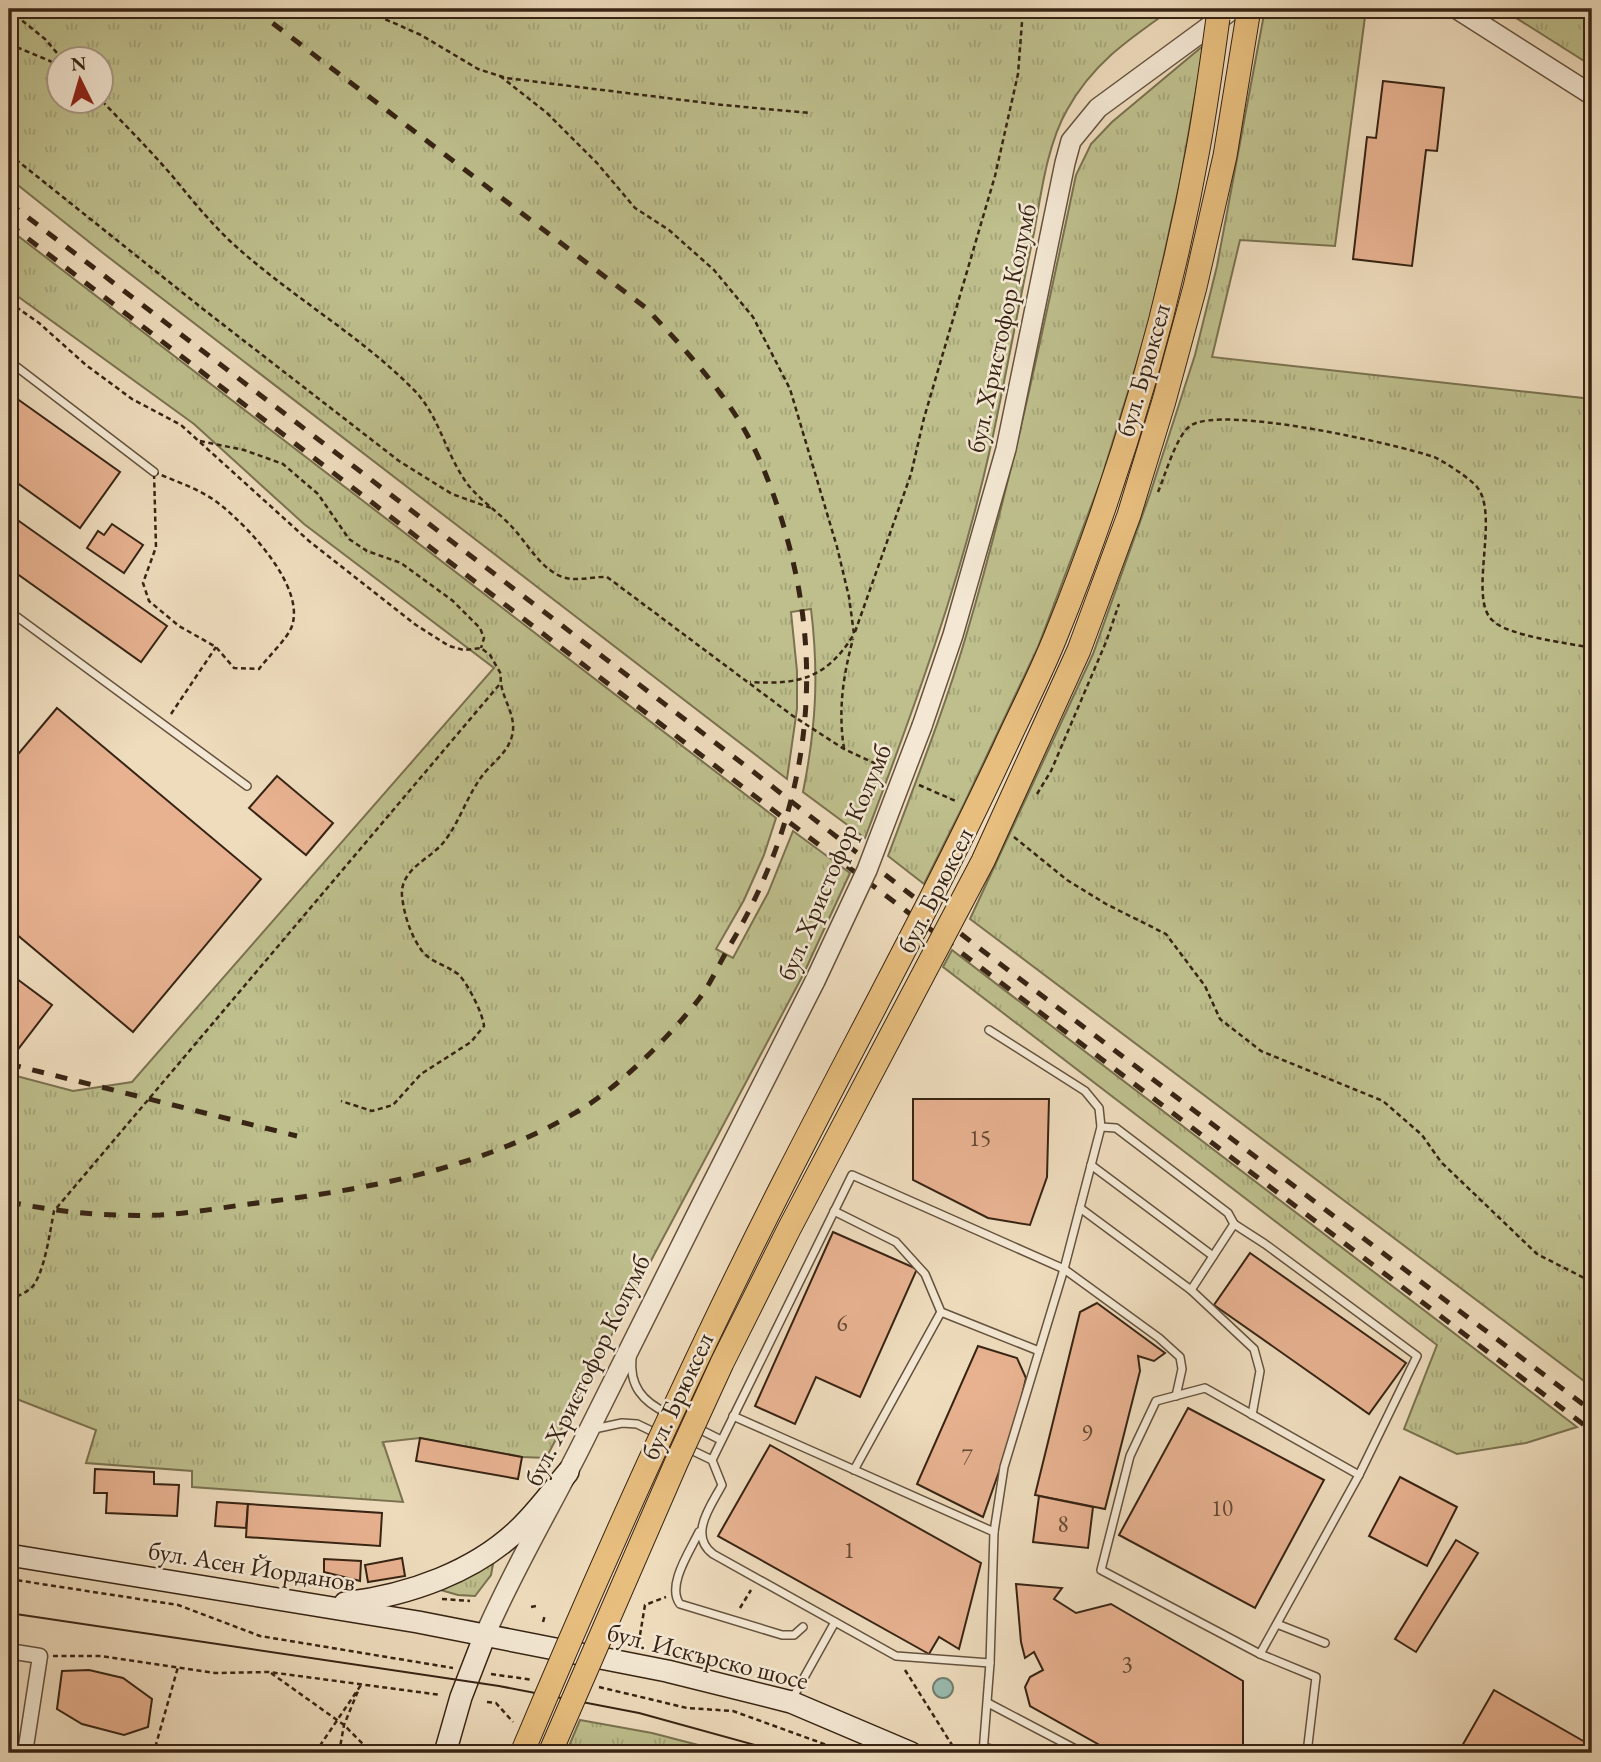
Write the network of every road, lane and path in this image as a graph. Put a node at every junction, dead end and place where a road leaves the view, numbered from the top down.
1 (362, 9) edge
2 (1023, 9) edge
3 (1249, 9) edge
4 (1457, 9) edge
5 (9, 10) edge
6 (1226, 14) edge
7 (9, 44) edge
8 (51, 46) edge
9 (46, 59) edge
10 (500, 76) junction
11 (1592, 95) edge
12 (810, 113) dead end
13 (116, 115) edge
14 (9, 154) edge
15 (9, 302) edge
16 (9, 360) edge
17 (197, 440) junction
18 (154, 472) junction
19 (1157, 496) dead end
20 (494, 509) junction
21 (1123, 593) dead end
22 (9, 611) edge
23 (855, 634) junction
24 (216, 647) junction
25 (481, 648) junction
26 (1592, 648) edge
27 (750, 682) junction
28 (499, 685) junction
29 (164, 725) junction
30 (844, 749) junction
31 (885, 768) dead end
32 (910, 781) dead end
33 (247, 786) dead end
34 (1032, 802) dead end
35 (964, 804) dead end
36 (1009, 834) dead end
37 (989, 1030) dead end
38 (341, 1101) dead end
39 (1101, 1127) junction
40 (1091, 1165) junction
41 (1080, 1208) junction
42 (834, 1211) junction
43 (1234, 1224) junction
44 (1213, 1256) junction
45 (1064, 1269) junction
46 (1592, 1282) edge
47 (1191, 1290) junction
48 (9, 1300) edge
49 (941, 1312) junction
50 (634, 1335) junction
51 (1039, 1351) junction
52 (1176, 1396) junction
53 (1252, 1415) junction
54 (733, 1416) junction
55 (590, 1429) junction
56 (721, 1440) junction
57 (712, 1460) junction
58 (854, 1470) junction
59 (568, 1472) junction
60 (1359, 1475) junction
61 (702, 1524) junction
62 (994, 1532) junction
63 (9, 1555) edge
64 (9, 1579) edge
65 (757, 1579) junction
66 (674, 1594) junction
67 (320, 1605) junction
68 (536, 1606) dead end
69 (531, 1607) dead end
70 (545, 1615) dead end
71 (736, 1621) junction
72 (543, 1622) dead end
73 (835, 1622) junction
74 (1277, 1624) junction
75 (803, 1627) dead end
76 (485, 1635) junction
77 (640, 1635) dead end
78 (1325, 1643) dead end
79 (9, 1651) edge
80 (1260, 1654) junction
81 (412, 1655) dead end
82 (40, 1656) junction
83 (896, 1656) junction
84 (411, 1661) junction
85 (990, 1663) junction
86 (431, 1665) dead end
87 (178, 1667) junction
88 (269, 1672) junction
89 (522, 1672) dead end
90 (519, 1679) junction
91 (538, 1681) dead end
92 (499, 1683) dead end
93 (361, 1685) junction
94 (594, 1685) dead end
95 (441, 1695) dead end
96 (487, 1702) dead end
97 (791, 1702) junction
98 (988, 1703) junction
99 (337, 1721) junction
100 (344, 1725) junction
101 (518, 1728) dead end
102 (983, 1750) edge
103 (25, 1753) edge
104 (114, 1753) edge
105 (315, 1753) edge
106 (340, 1753) edge
107 (372, 1753) edge
108 (445, 1753) edge
109 (522, 1753) edge
110 (550, 1753) edge
111 (849, 1753) edge
112 (911, 1753) edge
113 (957, 1753) edge
114 (1006, 1753) edge
115 (1083, 1753) edge
116 (1307, 1753) edge

1 - 10 path
2 - 23 path
3 - 110 main road, бул. Брюксел, bridge
4 - 11 street
5 - 8 path
6 - 50 street, бул. Христофор Колумб, bridge
6 - 109 main road, бул. Брюксел, bridge
7 - 9 path
10 - 12 path
10 - 23 path
13 - 20 path
14 - 20 path
15 - 17 path
16 - 18 lane
17 - 25 path
17 - 25 path
18 - 24 path
18 - 24 path
19 - 26 path
20 - 27 path
21 - 34 path
22 - 29 lane
23 - 27 path
23 - 30 path
24 - 29 path
25 - 28 path
27 - 30 path
28 - 38 path
28 - 48 path
29 - 33 lane
30 - 31 path
32 - 35 path
36 - 46 path
37 - 39 lane
39 - 40 lane
39 - 43 lane
40 - 41 lane
40 - 44 lane
41 - 45 lane
41 - 47 lane
42 - 45 lane
42 - 49 lane
42 - 54 lane
43 - 44 lane
43 - 60 lane
44 - 47 lane
45 - 51 lane
45 - 52 lane
47 - 53 lane
49 - 51 lane
49 - 58 lane
50 - 55 street, бул. Христофор Колумб
50 - 56 lane
51 - 62 lane
52 - 53 lane
52 - 80 lane
53 - 60 lane
54 - 56 lane
54 - 58 lane
55 - 57 lane
55 - 59 street, бул. Христофор Колумб
56 - 57 lane
57 - 61 lane
58 - 62 lane
59 - 67 main road
59 - 76 street, бул. Христофор Колумб
60 - 74 lane
61 - 65 lane
61 - 66 lane
62 - 85 lane
63 - 67 main road, бул. Асен Йорданов
64 - 84 path
65 - 71 path
65 - 73 lane
66 - 71 lane
66 - 77 path
67 - 76 main road, бул. Асен Йорданов
68 - 69 path
70 - 72 path
71 - 75 lane
73 - 83 lane
73 - 97 lane
74 - 78 lane
74 - 80 lane
76 - 97 main road, бул. Искърско шосе
76 - 108 main road, бул. Христофор Колумб
79 - 82 street
80 - 116 lane
81 - 84 path
82 - 87 path
82 - 103 street
83 - 85 lane
83 - 113 path
84 - 86 path
85 - 98 lane
87 - 88 path
87 - 104 path
88 - 93 path
88 - 99 path
89 - 90 path
90 - 91 path
90 - 92 path
93 - 95 path
93 - 99 path
93 - 100 path
94 - 111 path
96 - 101 path
97 - 112 main road, бул. Искърско шосе
98 - 102 lane
98 - 115 lane
99 - 100 path
99 - 105 path
100 - 106 path
100 - 107 path
102 - 114 lane

